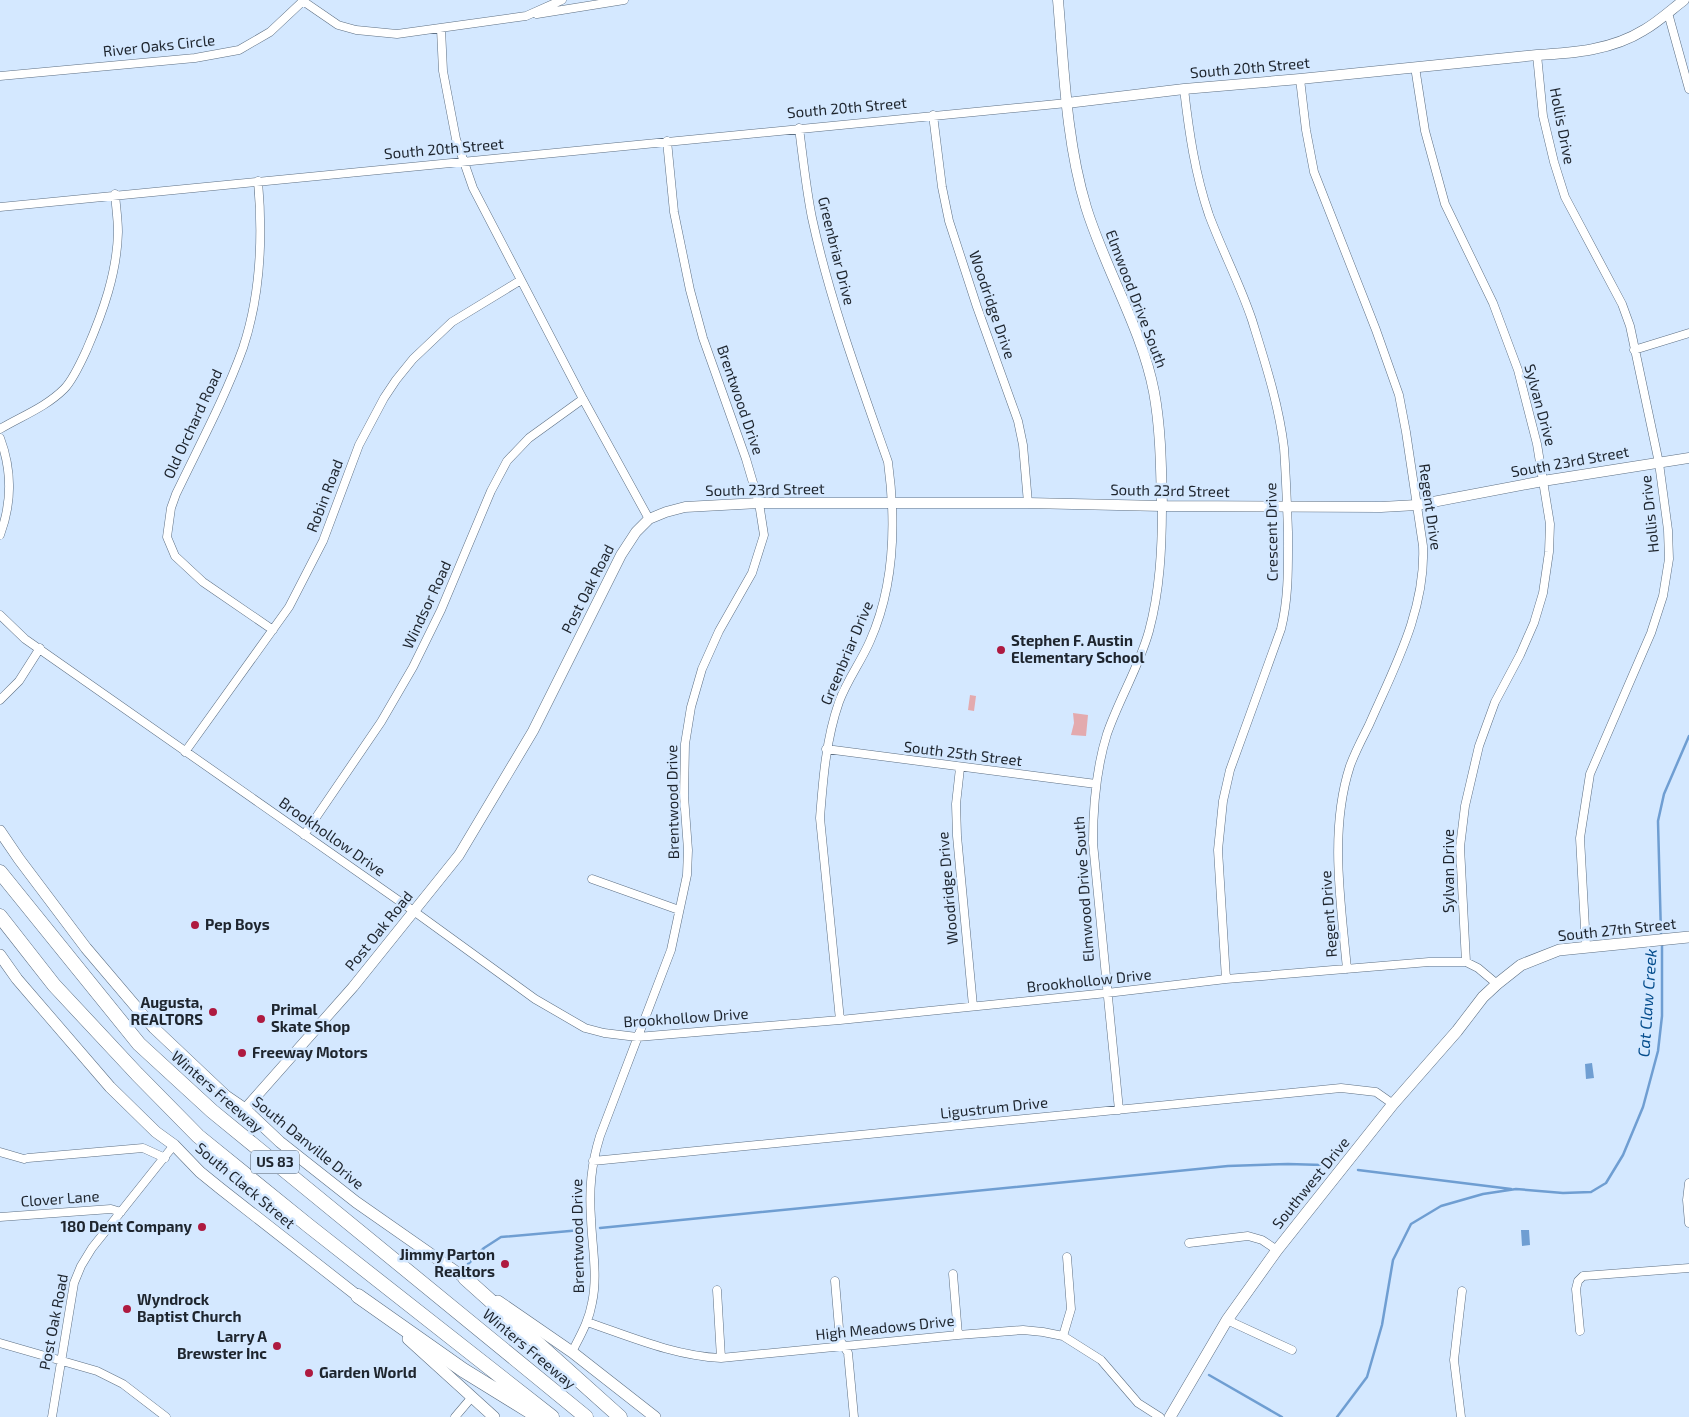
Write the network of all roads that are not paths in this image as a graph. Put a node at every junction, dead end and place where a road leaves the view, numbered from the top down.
1 (302, 0) edge
2 (562, 0) edge
3 (624, 0) edge
4 (1058, 0) edge
5 (1684, 0) edge
6 (1668, 13) junction
7 (526, 16) junction
8 (441, 29) junction
9 (1537, 55) junction
10 (1415, 67) junction
11 (0, 76) edge
12 (1300, 80) junction
13 (1184, 89) junction
14 (1689, 89) edge
15 (1067, 103) junction
16 (933, 115) junction
17 (799, 128) junction
18 (666, 142) junction
19 (463, 162) junction
20 (258, 182) junction
21 (115, 194) junction
22 (0, 207) edge
23 (521, 280) junction
24 (1689, 333) edge
25 (1634, 350) junction
26 (583, 399) junction
27 (0, 429) edge
28 (0, 438) edge
29 (1689, 458) edge
30 (1659, 463) junction
31 (1543, 481) junction
32 (759, 503) junction
33 (1028, 503) junction
34 (891, 504) junction
35 (1417, 505) junction
36 (1162, 506) junction
37 (1287, 507) junction
38 (649, 519) junction
39 (0, 535) edge
40 (0, 615) edge
41 (273, 630) junction
42 (40, 648) junction
43 (0, 700) edge
44 (826, 749) junction
45 (186, 752) junction
46 (960, 768) junction
47 (1096, 784) junction
48 (0, 831) edge
49 (304, 835) junction
50 (0, 872) edge
51 (592, 879) dead end
52 (679, 910) junction
53 (415, 912) junction
54 (0, 916) edge
55 (1684, 938) edge
56 (1586, 946) junction
57 (0, 956) edge
58 (1466, 962) junction
59 (1346, 970) junction
60 (1226, 979) junction
61 (1496, 984) junction
62 (1107, 993) junction
63 (972, 1006) junction
64 (840, 1020) junction
65 (637, 1037) junction
66 (1394, 1104) junction
67 (244, 1109) junction
68 (1119, 1110) junction
69 (174, 1145) junction
70 (0, 1152) edge
71 (165, 1158) junction
72 (593, 1161) junction
73 (1689, 1183) edge
74 (122, 1212) junction
75 (0, 1218) edge
76 (1689, 1223) edge
77 (1189, 1243) dead end
78 (1277, 1250) junction
79 (1067, 1257) dead end
80 (1689, 1268) edge
81 (953, 1274) dead end
82 (464, 1278) junction
83 (835, 1281) dead end
84 (717, 1290) dead end
85 (1462, 1291) dead end
86 (358, 1296) junction
87 (1227, 1320) junction
88 (588, 1322) junction
89 (1580, 1331) dead end
90 (958, 1335) junction
91 (1063, 1336) junction
92 (0, 1343) edge
93 (844, 1346) junction
94 (1292, 1350) dead end
95 (572, 1352) junction
96 (721, 1358) junction
97 (60, 1361) junction
98 (472, 1397) junction
99 (52, 1417) edge
100 (166, 1417) edge
101 (455, 1417) edge
102 (494, 1417) edge
103 (539, 1417) edge
104 (552, 1417) edge
105 (586, 1417) edge
106 (620, 1417) edge
107 (655, 1417) edge
108 (854, 1417) edge
109 (1160, 1417) edge
110 (1170, 1417) edge
111 (1461, 1417) edge

1 - 8 street
1 - 11 street, River Oaks Circle
2 - 7 street
3 - 7 street
4 - 15 street, Elmwood Drive South
5 - 6 street, South 20th Street
6 - 9 street, South 20th Street
6 - 14 street
7 - 8 street
8 - 19 street
9 - 10 street, South 20th Street
9 - 25 street, Hollis Drive
10 - 12 street, South 20th Street
10 - 31 street, Sylvan Drive
12 - 13 street, South 20th Street
12 - 35 street, Regent Drive
13 - 15 street, South 20th Street
13 - 37 street, Crescent Drive
15 - 16 street, South 20th Street
15 - 36 street, Elmwood Drive South
16 - 17 street, South 20th Street
16 - 33 street, Woodridge Drive
17 - 18 street, South 20th Street
17 - 34 street, Greenbriar Drive
18 - 19 street, South 20th Street
18 - 32 street, Brentwood Drive
19 - 20 street, South 20th Street
19 - 23 street
20 - 21 street, South 20th Street
20 - 41 street, Old Orchard Road
21 - 22 street, South 20th Street
21 - 27 street
23 - 26 street
23 - 41 street, Robin Road
24 - 25 street
25 - 30 street, Hollis Drive
26 - 38 street
26 - 49 street, Windsor Road
28 - 39 street
29 - 30 street, South 23rd Street
30 - 31 street, South 23rd Street
30 - 56 street, Hollis Drive
31 - 35 street, South 23rd Street
31 - 58 street, Sylvan Drive
32 - 34 street, South 23rd Street
32 - 38 street, South 23rd Street
32 - 52 street, Brentwood Drive
33 - 34 street, South 23rd Street
33 - 36 street, South 23rd Street
34 - 44 street, Greenbriar Drive
35 - 37 street, South 23rd Street
35 - 59 street, Regent Drive
36 - 37 street, South 23rd Street
36 - 47 street, Elmwood Drive South
37 - 60 street, Crescent Drive
38 - 53 street, Post Oak Road
40 - 42 street, Brookhollow Drive
41 - 45 street, Robin Road
42 - 43 street
42 - 45 street, Brookhollow Drive
44 - 46 street, South 25th Street
44 - 64 street, Greenbriar Drive
45 - 49 street, Brookhollow Drive
46 - 47 street, South 25th Street
46 - 63 street, Woodridge Drive
47 - 62 street, Elmwood Drive South
48 - 67 main road, South Danville Drive
49 - 53 street, Brookhollow Drive
50 - 105 highway, Winters Freeway / US 83
51 - 52 street
52 - 65 street, Brentwood Drive
53 - 65 street, Brookhollow Drive
53 - 67 street, Post Oak Road
54 - 104 highway, US 83
55 - 56 main road, South 27th Street
56 - 61 main road, South 27th Street
57 - 69 main road, South Clack Street
58 - 59 street, Brookhollow Drive
58 - 61 street
59 - 60 street, Brookhollow Drive
60 - 62 street, Brookhollow Drive
61 - 66 main road, Southwest Drive
62 - 63 street, Brookhollow Drive
62 - 68 street, Elmwood Drive South
63 - 64 street, Brookhollow Drive
64 - 65 street, Brookhollow Drive
65 - 72 street, Brentwood Drive
66 - 68 street, Ligustrum Drive
66 - 78 main road, Southwest Drive
67 - 82 main road, South Danville Drive
68 - 72 street, Ligustrum Drive
69 - 71 street, Post Oak Road
69 - 86 main road, South Clack Street
70 - 71 street
71 - 74 street, Post Oak Road
72 - 88 street, Brentwood Drive
73 - 76 street
74 - 75 street, Clover Lane
74 - 97 street, Post Oak Road
77 - 78 street
78 - 87 main road, Southwest Drive
79 - 91 street
80 - 89 street
81 - 90 street
82 - 95 main road, South Danville Drive
82 - 106 highway
83 - 93 street
84 - 96 street
85 - 111 street
86 - 98 main road, South Clack Street
86 - 103 highway
87 - 94 street
87 - 110 main road, Southwest Drive
88 - 95 street, Brentwood Drive
88 - 96 street, High Meadows Drive
90 - 91 street, High Meadows Drive
90 - 93 street, High Meadows Drive
91 - 109 street, High Meadows Drive
92 - 97 street
93 - 96 street, High Meadows Drive
93 - 108 street
95 - 107 main road, South Danville Drive
97 - 99 street, Post Oak Road
97 - 100 street
98 - 101 street
98 - 102 main road, South Clack Street

